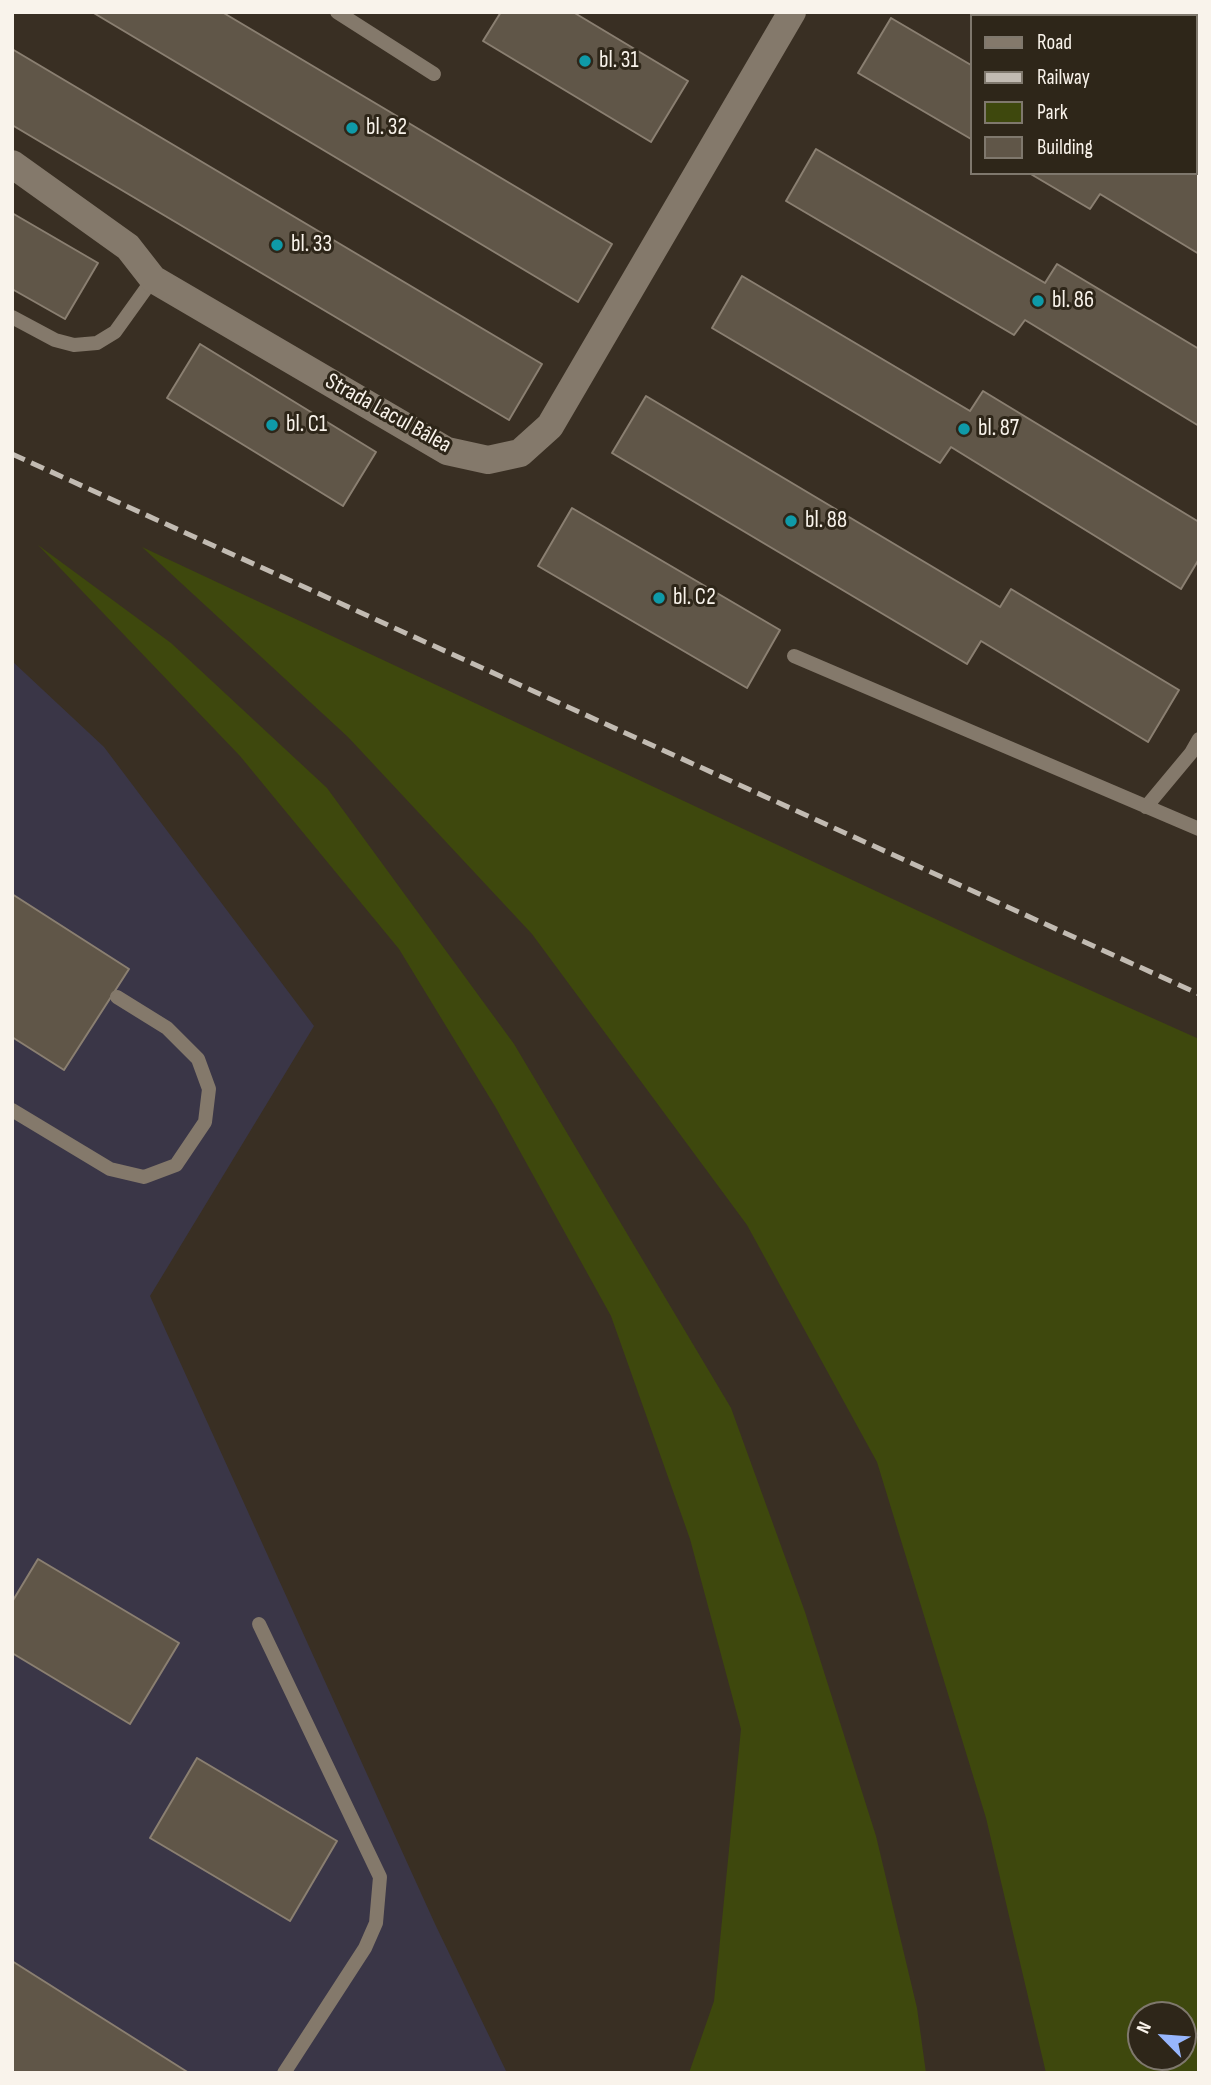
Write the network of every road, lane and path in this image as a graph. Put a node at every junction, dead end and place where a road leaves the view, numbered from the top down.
1 (337, 12) edge
2 (792, 12) edge
3 (434, 74) dead end
4 (12, 164) edge
5 (153, 279) junction
6 (12, 317) edge
7 (794, 656) dead end
8 (1199, 739) edge
9 (1146, 807) junction
10 (1199, 829) edge
11 (117, 998) dead end
12 (12, 1110) edge
13 (259, 1624) dead end
14 (284, 2073) edge

1 - 3 lane
2 - 5 street, Strada Lacul Bâlea
4 - 5 street, Strada Lacul Bâlea
5 - 6 lane
7 - 9 lane
8 - 9 lane
9 - 10 lane
11 - 12 lane
13 - 14 lane

